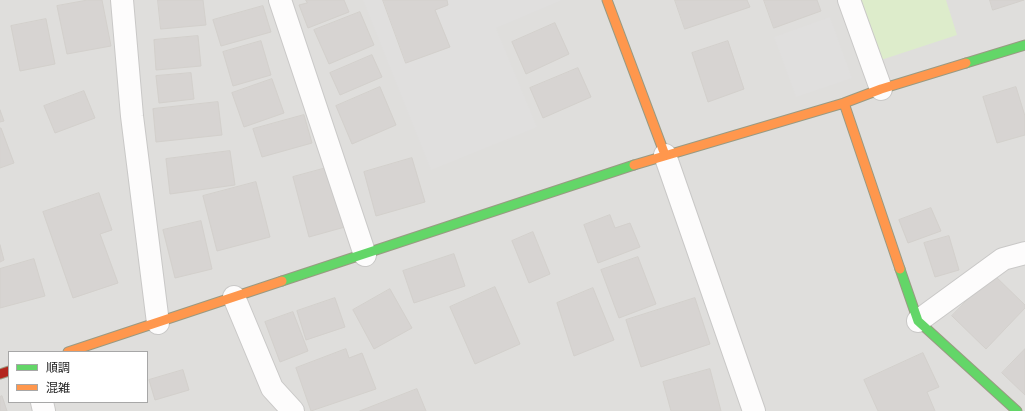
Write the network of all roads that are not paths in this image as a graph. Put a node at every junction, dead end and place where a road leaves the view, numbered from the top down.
1 (122, 0) edge
2 (280, 0) edge
3 (606, 0) edge
4 (849, 0) edge
5 (1025, 45) edge
6 (881, 89) junction
7 (844, 103) junction
8 (664, 155) junction
9 (1025, 252) edge
10 (365, 255) junction
11 (234, 298) junction
12 (918, 321) junction
13 (158, 323) junction
14 (71, 351) edge
15 (293, 411) edge
16 (754, 411) edge
17 (1017, 411) edge

1 - 13 street
2 - 10 street
3 - 8 street
4 - 6 street
5 - 6 street
6 - 7 street
7 - 8 street
7 - 12 street
8 - 10 street
8 - 16 street
9 - 12 street
10 - 11 street
11 - 13 street
11 - 15 street
12 - 17 street
13 - 14 street

